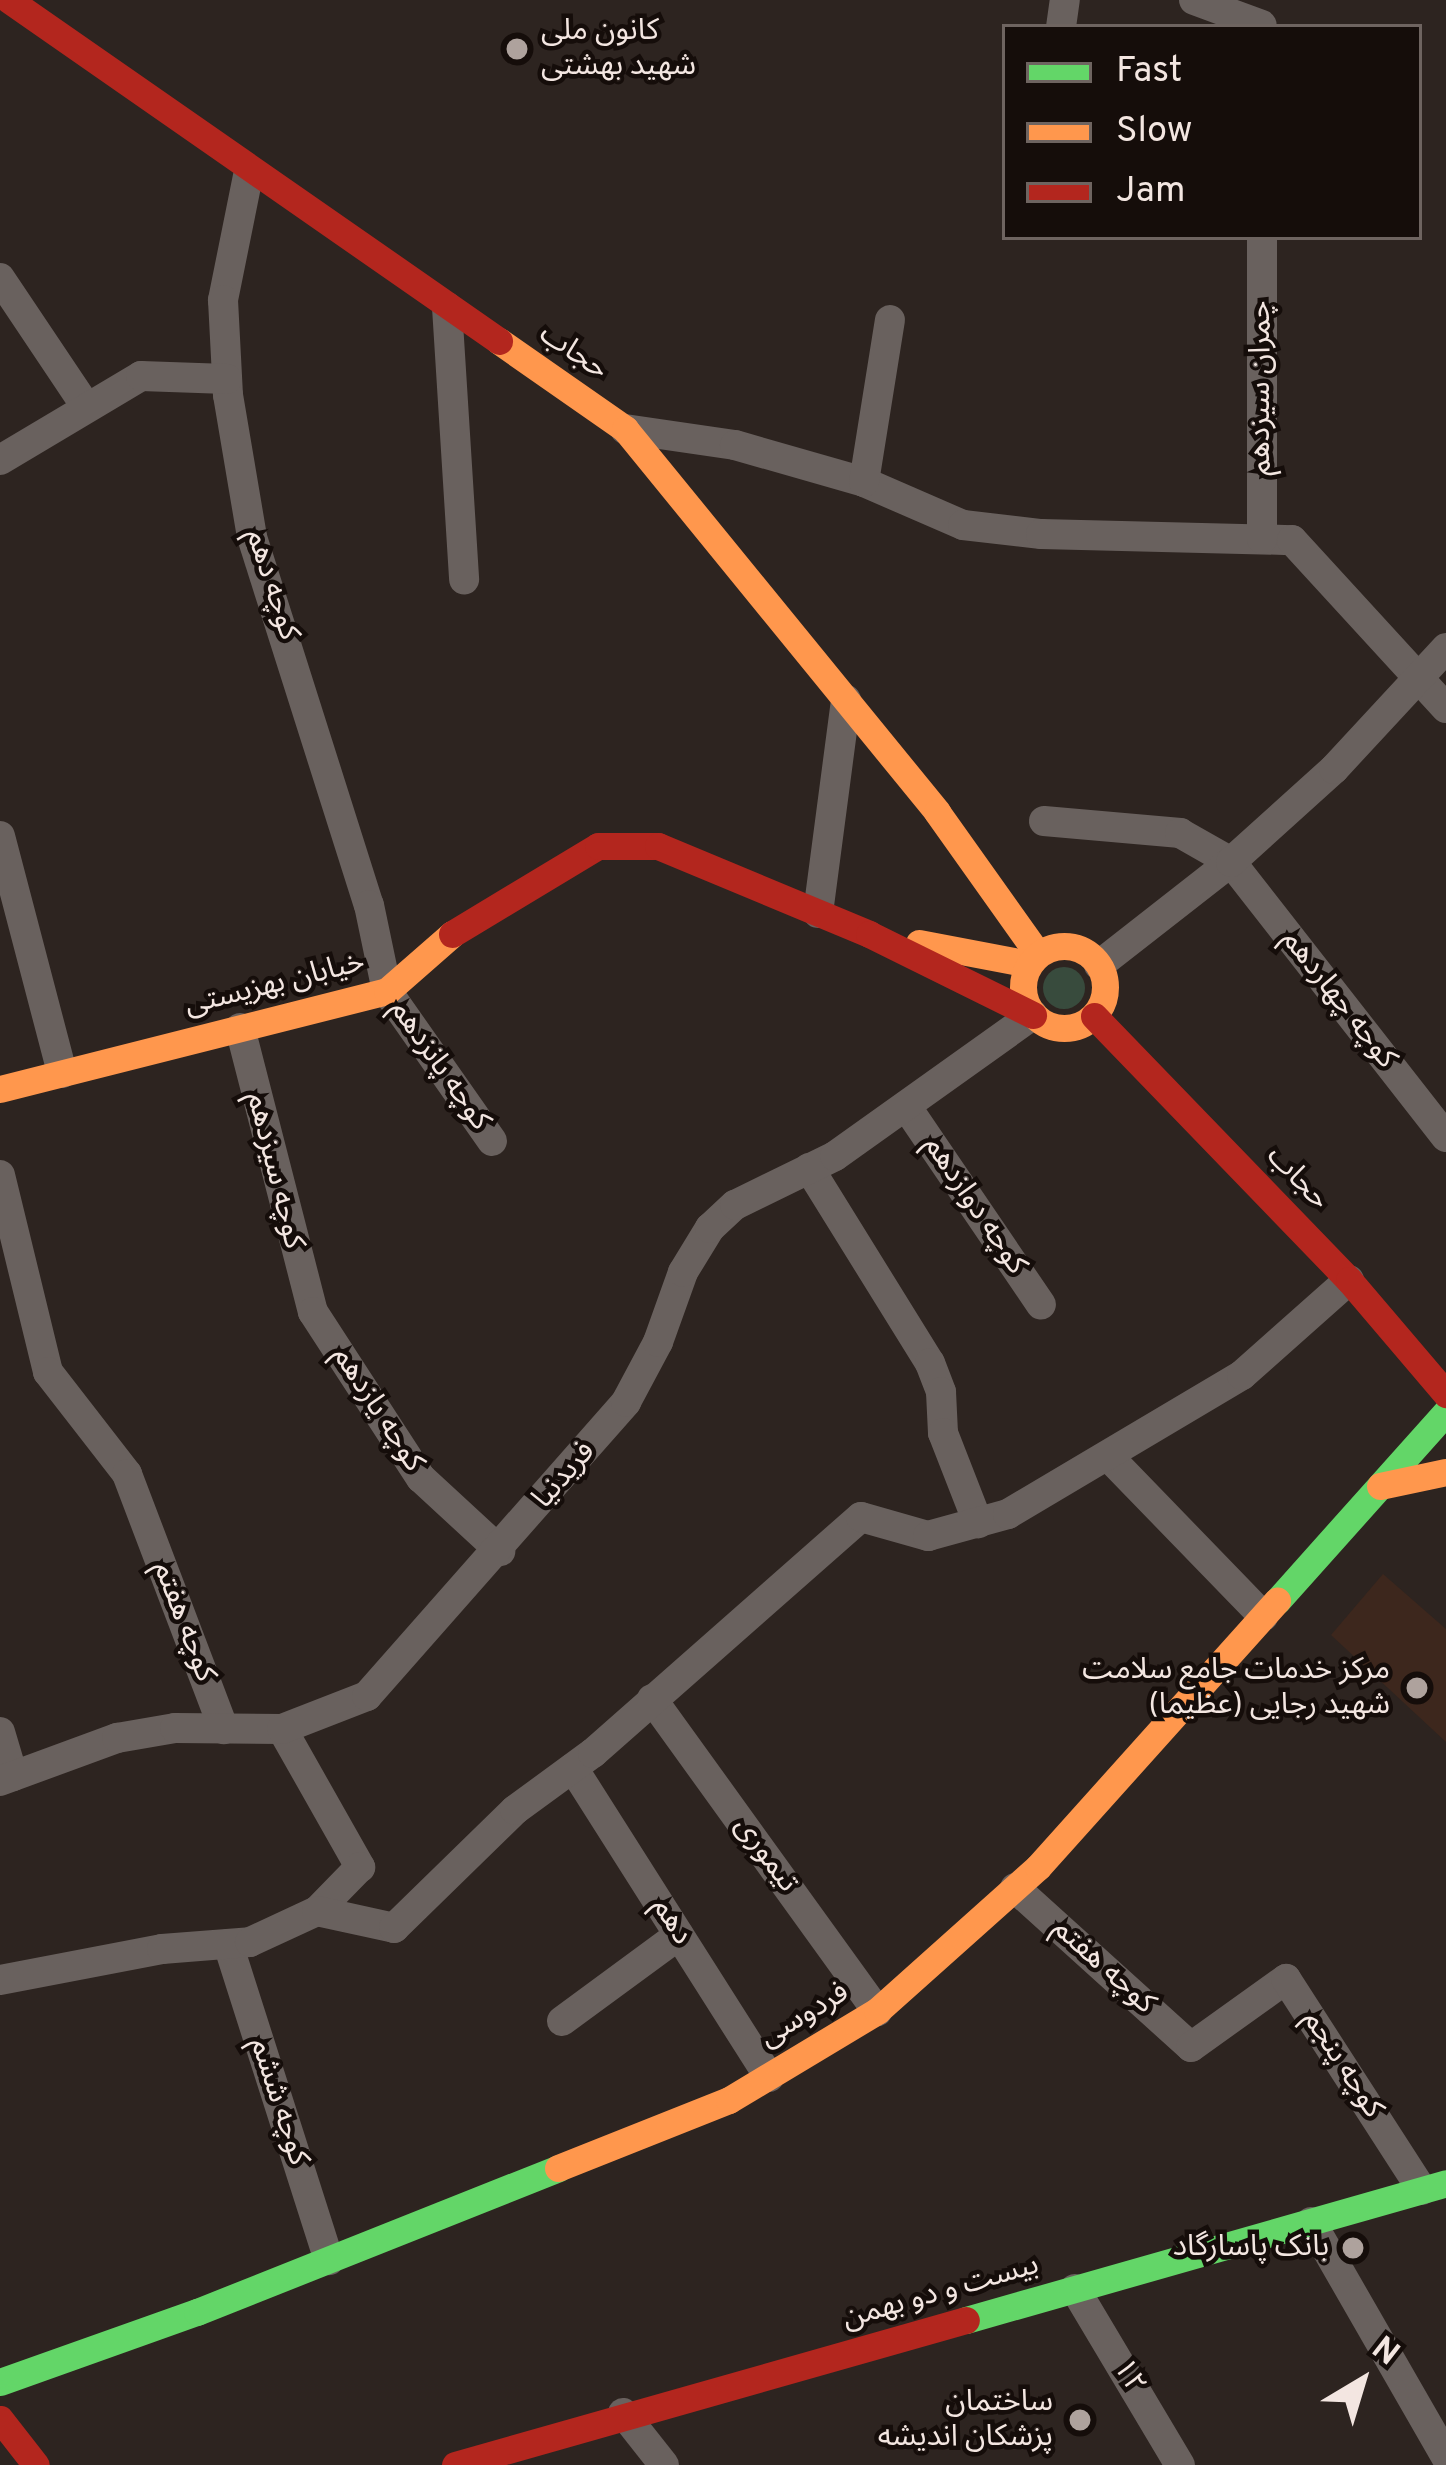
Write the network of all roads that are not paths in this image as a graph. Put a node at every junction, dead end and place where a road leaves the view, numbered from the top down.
1 (9, 0) edge
2 (43, 0) edge
3 (1193, 0) edge
4 (1262, 17) edge
5 (77, 49) junction
6 (249, 171) junction
7 (1262, 240) edge
8 (0, 278) edge
9 (447, 307) junction
10 (890, 320) dead end
11 (227, 380) junction
12 (85, 405) junction
13 (626, 429) junction
14 (0, 460) edge
15 (864, 482) junction
16 (1262, 539) junction
17 (464, 579) dead end
18 (1446, 648) edge
19 (1421, 678) junction
20 (846, 700) junction
21 (1446, 708) edge
22 (1044, 821) dead end
23 (0, 836) edge
24 (1231, 862) junction
25 (818, 913) junction
26 (869, 934) junction
27 (1044, 954) junction
28 (1099, 965) junction
29 (387, 992) junction
30 (1033, 1015) junction
31 (1094, 1016) junction
32 (240, 1028) junction
33 (62, 1073) junction
34 (0, 1089) edge
35 (906, 1106) junction
36 (1446, 1137) edge
37 (492, 1141) dead end
38 (809, 1168) junction
39 (0, 1175) edge
40 (1349, 1280) junction
41 (1041, 1305) dead end
42 (313, 1312) joint
43 (1446, 1394) edge
44 (1446, 1412) edge
45 (1108, 1456) junction
46 (1446, 1472) edge
47 (1380, 1486) junction
48 (978, 1522) junction
49 (500, 1550) junction
50 (1263, 1616) junction
51 (652, 1699) junction
52 (224, 1729) junction
53 (282, 1729) junction
54 (0, 1732) edge
55 (573, 1768) junction
56 (7, 1778) edge
57 (1015, 1888) junction
58 (317, 1911) junction
59 (679, 1935) junction
60 (227, 1944) junction
61 (0, 1980) edge
62 (878, 2011) junction
63 (562, 2020) dead end
64 (1191, 2047) joint
65 (769, 2077) junction
66 (1439, 2186) edge
67 (1310, 2222) junction
68 (328, 2260) junction
69 (1076, 2289) junction
70 (0, 2382) edge
71 (623, 2413) junction
72 (0, 2419) edge
73 (1446, 2457) edge
74 (36, 2465) edge
75 (454, 2465) edge
76 (664, 2465) edge
77 (1180, 2465) edge

1 - 5 street, حجاب
2 - 5 street
3 - 4 street
5 - 6 street, حجاب
6 - 9 street, حجاب
6 - 11 street, کوچه دهم
7 - 16 street, چمران سیزدهم
8 - 12 street
9 - 13 street, حجاب
9 - 17 street
10 - 15 street
11 - 12 street
11 - 29 street, کوچه دهم
12 - 14 street
13 - 15 street
13 - 20 street, حجاب
15 - 16 street
16 - 19 street
18 - 19 street
19 - 21 street
19 - 24 street
20 - 25 street
20 - 27 street, حجاب
22 - 24 street
23 - 33 street
24 - 28 street
24 - 36 street, کوچه چهاردهم
25 - 26 street, خیابان بهزیستی
25 - 29 street, خیابان بهزیستی
26 - 27 street, خیابان بهزیستی
26 - 30 street, خیابان بهزیستی
27 - 28 street
27 - 30 street
28 - 31 street
29 - 32 street, خیابان بهزیستی
29 - 37 street, کوچه پانزدهم
30 - 31 street
30 - 35 street, فریدنیا
31 - 40 street, حجاب
32 - 33 street, خیابان بهزیستی
32 - 42 street, کوچه سیزدهم
33 - 34 street, خیابان بهزیستی
35 - 38 street, فریدنیا
35 - 41 street, کوچه دوازدهم
38 - 48 street
38 - 49 street, فریدنیا
39 - 52 street, کوچه هفتم
40 - 43 street, حجاب
40 - 45 street
42 - 49 street, کوچه یازدهم
44 - 47 street, فردوسی
45 - 48 street
45 - 50 street
46 - 47 street
47 - 50 street, فردوسی
48 - 51 street
49 - 53 street, فریدنیا
50 - 57 street, فردوسی
51 - 55 street
51 - 62 street, تیموری
52 - 53 street, فریدنیا
52 - 56 street, فریدنیا
53 - 58 street
54 - 56 street
55 - 58 street
55 - 59 street, دهم
57 - 62 street, فردوسی
57 - 64 street, کوچه هفتم
58 - 60 street
59 - 63 street
59 - 65 street, دهم
60 - 61 street
60 - 68 street, کوچه ششم
62 - 65 street, فردوسی
64 - 66 street, کوچه پنجم
65 - 68 street, فردوسی
66 - 67 street, بیست و دو بهمن
67 - 69 street, بیست و دو بهمن
67 - 73 street
68 - 70 street, فردوسی
69 - 71 street, بیست و دو بهمن
69 - 77 street, ۱۲
71 - 75 street, بیست و دو بهمن
71 - 76 street
72 - 74 street

